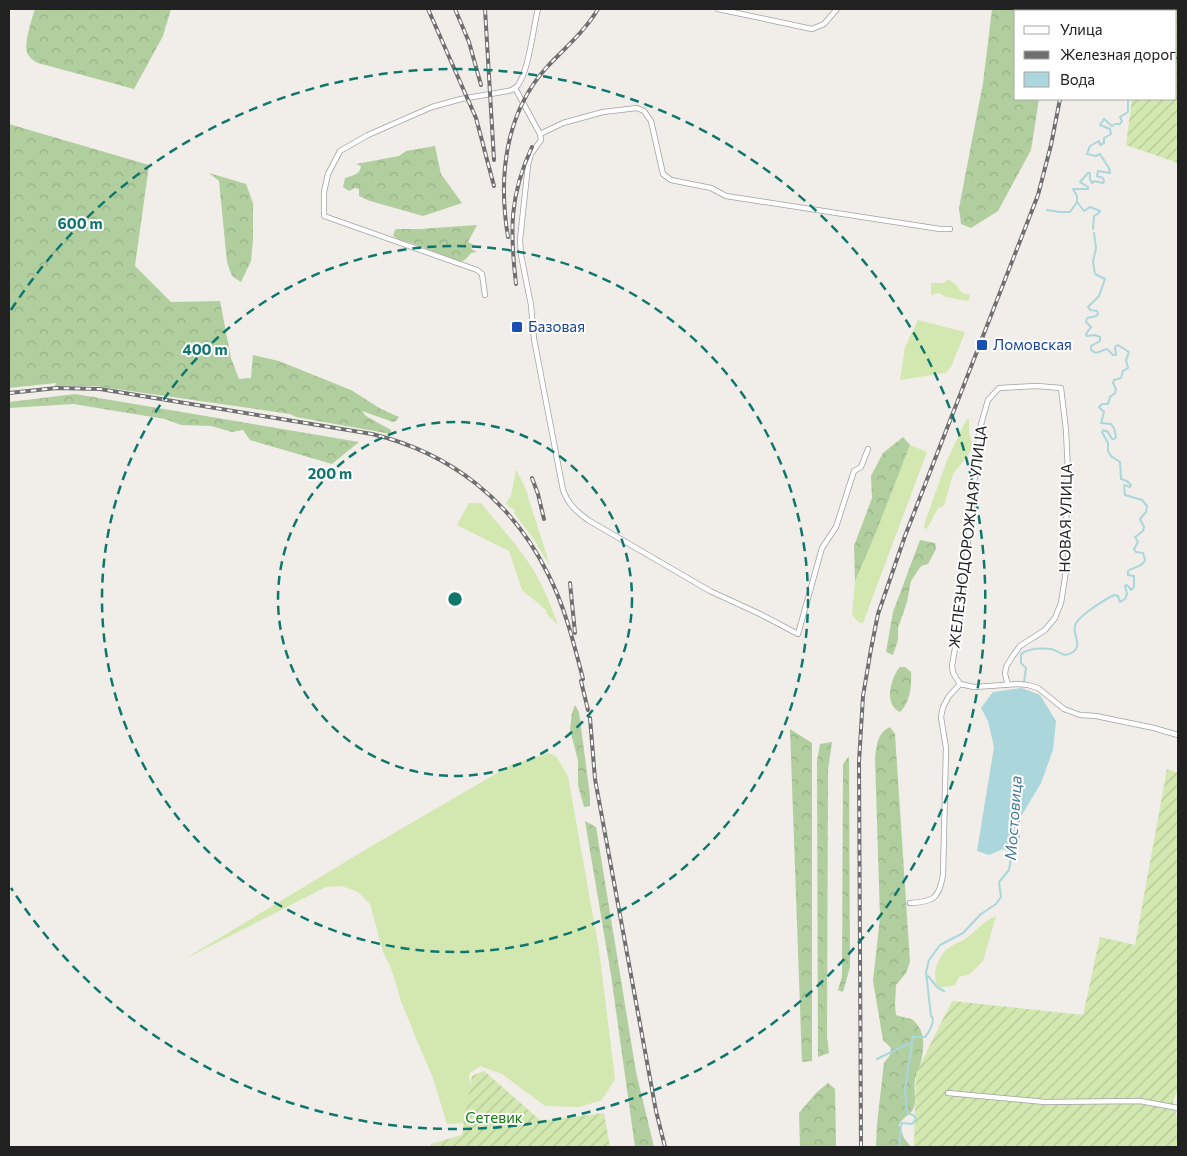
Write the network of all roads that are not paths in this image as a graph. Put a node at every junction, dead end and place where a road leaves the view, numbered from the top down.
1 (538, 9) edge
2 (718, 9) edge
3 (837, 9) edge
4 (515, 88) junction
5 (540, 134) junction
6 (950, 229) dead end
7 (485, 295) dead end
8 (1061, 388) joint
9 (868, 448) dead end
10 (960, 684) junction
11 (1008, 685) junction
12 (1178, 736) edge
13 (910, 903) dead end
14 (948, 1093) dead end
15 (1178, 1108) edge

1 - 4 street
2 - 3 street
4 - 5 street
4 - 7 street
5 - 6 street
5 - 9 street
8 - 10 street, ЖЕЛЕЗНОДОРОЖНАЯ УЛИЦА
8 - 11 street, НОВАЯ УЛИЦА
10 - 11 street
10 - 13 street
11 - 12 street
14 - 15 street

